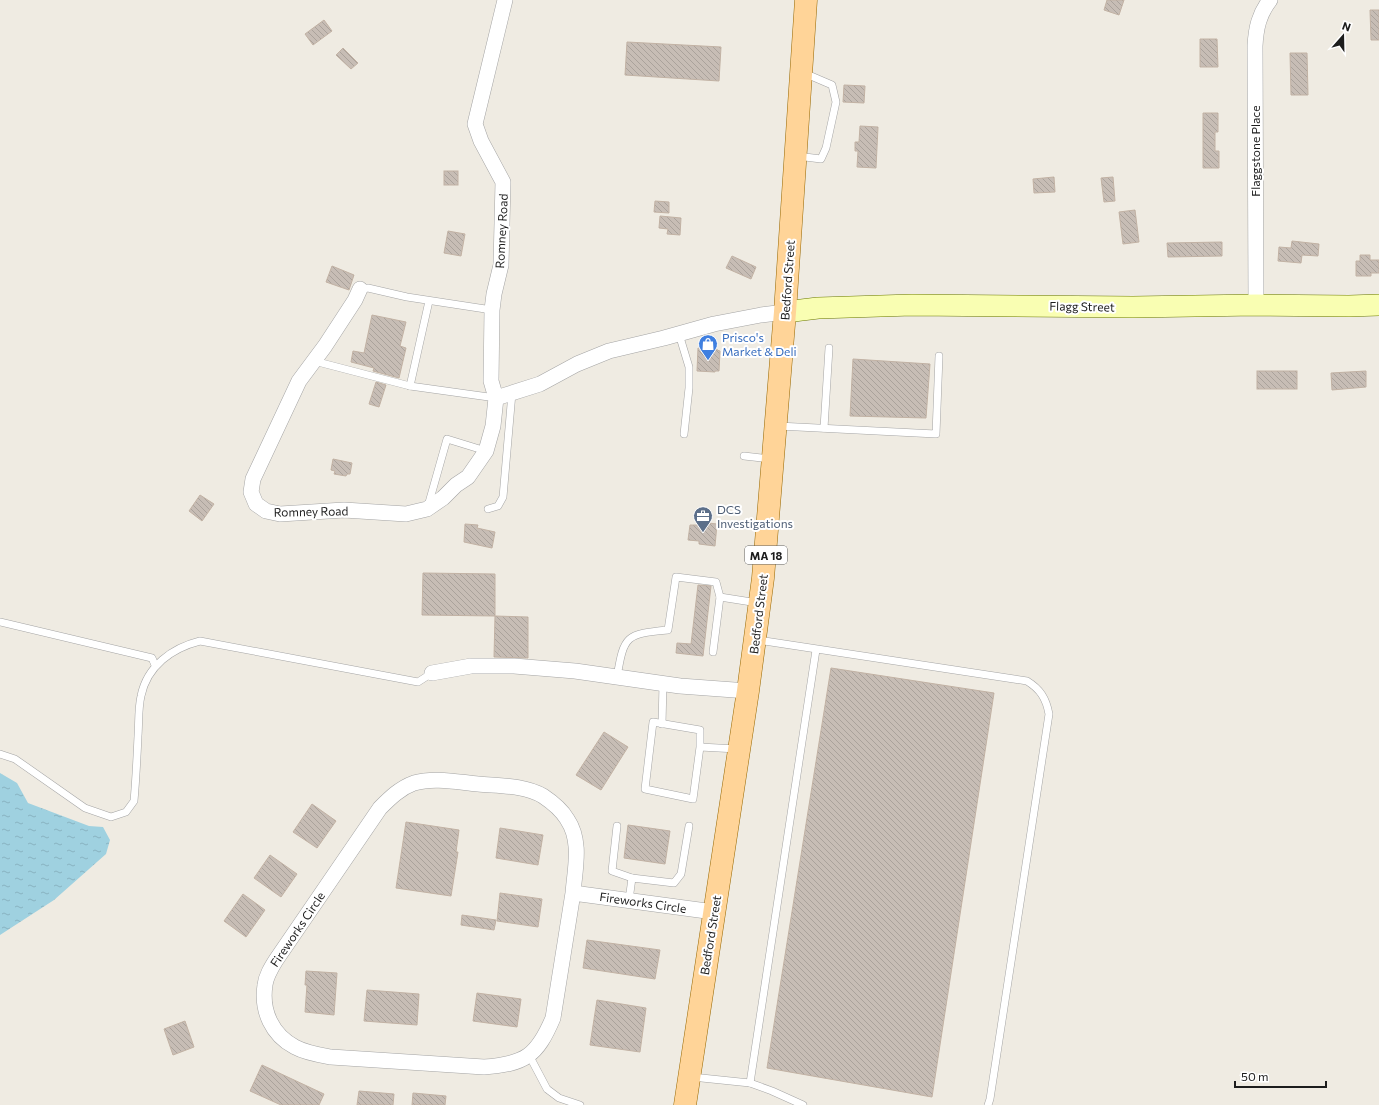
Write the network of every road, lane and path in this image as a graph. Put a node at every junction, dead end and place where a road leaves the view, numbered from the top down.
1 (505, 0) edge
2 (806, 0) edge
3 (1270, 0) edge
4 (801, 72) junction
5 (795, 156) junction
6 (360, 289) joint
7 (429, 301) junction
8 (1256, 305) junction
9 (1379, 305) edge
10 (492, 310) junction
11 (785, 312) junction
12 (679, 334) junction
13 (829, 348) dead end
14 (939, 356) dead end
15 (314, 361) junction
16 (410, 386) junction
17 (512, 393) junction
18 (496, 398) junction
19 (776, 426) junction
20 (824, 428) junction
21 (684, 434) dead end
22 (486, 451) junction
23 (744, 456) dead end
24 (774, 459) junction
25 (427, 508) junction
26 (488, 509) dead end
27 (720, 597) junction
28 (760, 604) junction
29 (0, 622) edge
30 (755, 639) junction
31 (816, 650) junction
32 (713, 652) dead end
33 (155, 665) junction
34 (432, 673) joint
35 (617, 677) junction
36 (663, 684) junction
37 (748, 691) junction
38 (662, 724) junction
39 (700, 747) junction
40 (739, 749) junction
41 (0, 754) edge
42 (617, 826) dead end
43 (689, 826) dead end
44 (632, 878) junction
45 (573, 893) junction
46 (629, 900) junction
47 (714, 912) junction
48 (529, 1055) junction
49 (689, 1076) junction
50 (750, 1083) junction
51 (580, 1105) edge
52 (685, 1105) edge
53 (803, 1105) edge
54 (988, 1105) edge

1 - 10 street, Romney Road
2 - 4 main road, Bedford Street / MA 18
3 - 8 street, Flaggstone Place
4 - 5 main road, Bedford Street / MA 18
4 - 5 lane
5 - 11 main road, Bedford Street / MA 18
6 - 7 lane
6 - 15 street, Romney Road
7 - 10 lane
7 - 16 lane
8 - 9 street, Flagg Street
8 - 11 street, Flagg Street
10 - 18 street, Romney Road
11 - 12 street
11 - 19 main road, Bedford Street / MA 18
12 - 17 street
12 - 21 lane
13 - 20 lane
14 - 20 lane
15 - 16 lane
15 - 25 street, Romney Road
16 - 18 lane
17 - 18 street
17 - 26 lane
18 - 22 street, Romney Road
19 - 20 lane
19 - 24 main road, Bedford Street / MA 18
22 - 25 street, Romney Road
22 - 25 lane
23 - 24 lane
24 - 28 main road, Bedford Street / MA 18
27 - 28 lane
27 - 32 lane
27 - 35 lane
28 - 30 main road, Bedford Street / MA 18
29 - 33 lane
30 - 31 lane
30 - 37 main road, Bedford Street / MA 18
31 - 50 lane
31 - 54 lane
33 - 34 lane
33 - 41 lane
34 - 35 street
35 - 36 street
36 - 37 street
36 - 38 lane
37 - 40 main road, Bedford Street / MA 18
38 - 39 lane
38 - 39 lane
39 - 40 lane
40 - 47 main road, Bedford Street / MA 18
42 - 44 lane
43 - 44 lane
44 - 46 lane
45 - 46 street, Fireworks Circle
45 - 48 street, Fireworks Circle
45 - 48 street, Fireworks Circle
46 - 47 street, Fireworks Circle
47 - 49 main road, Bedford Street / MA 18
48 - 51 lane
49 - 50 lane
49 - 52 main road, Bedford Street / MA 18
50 - 53 lane

